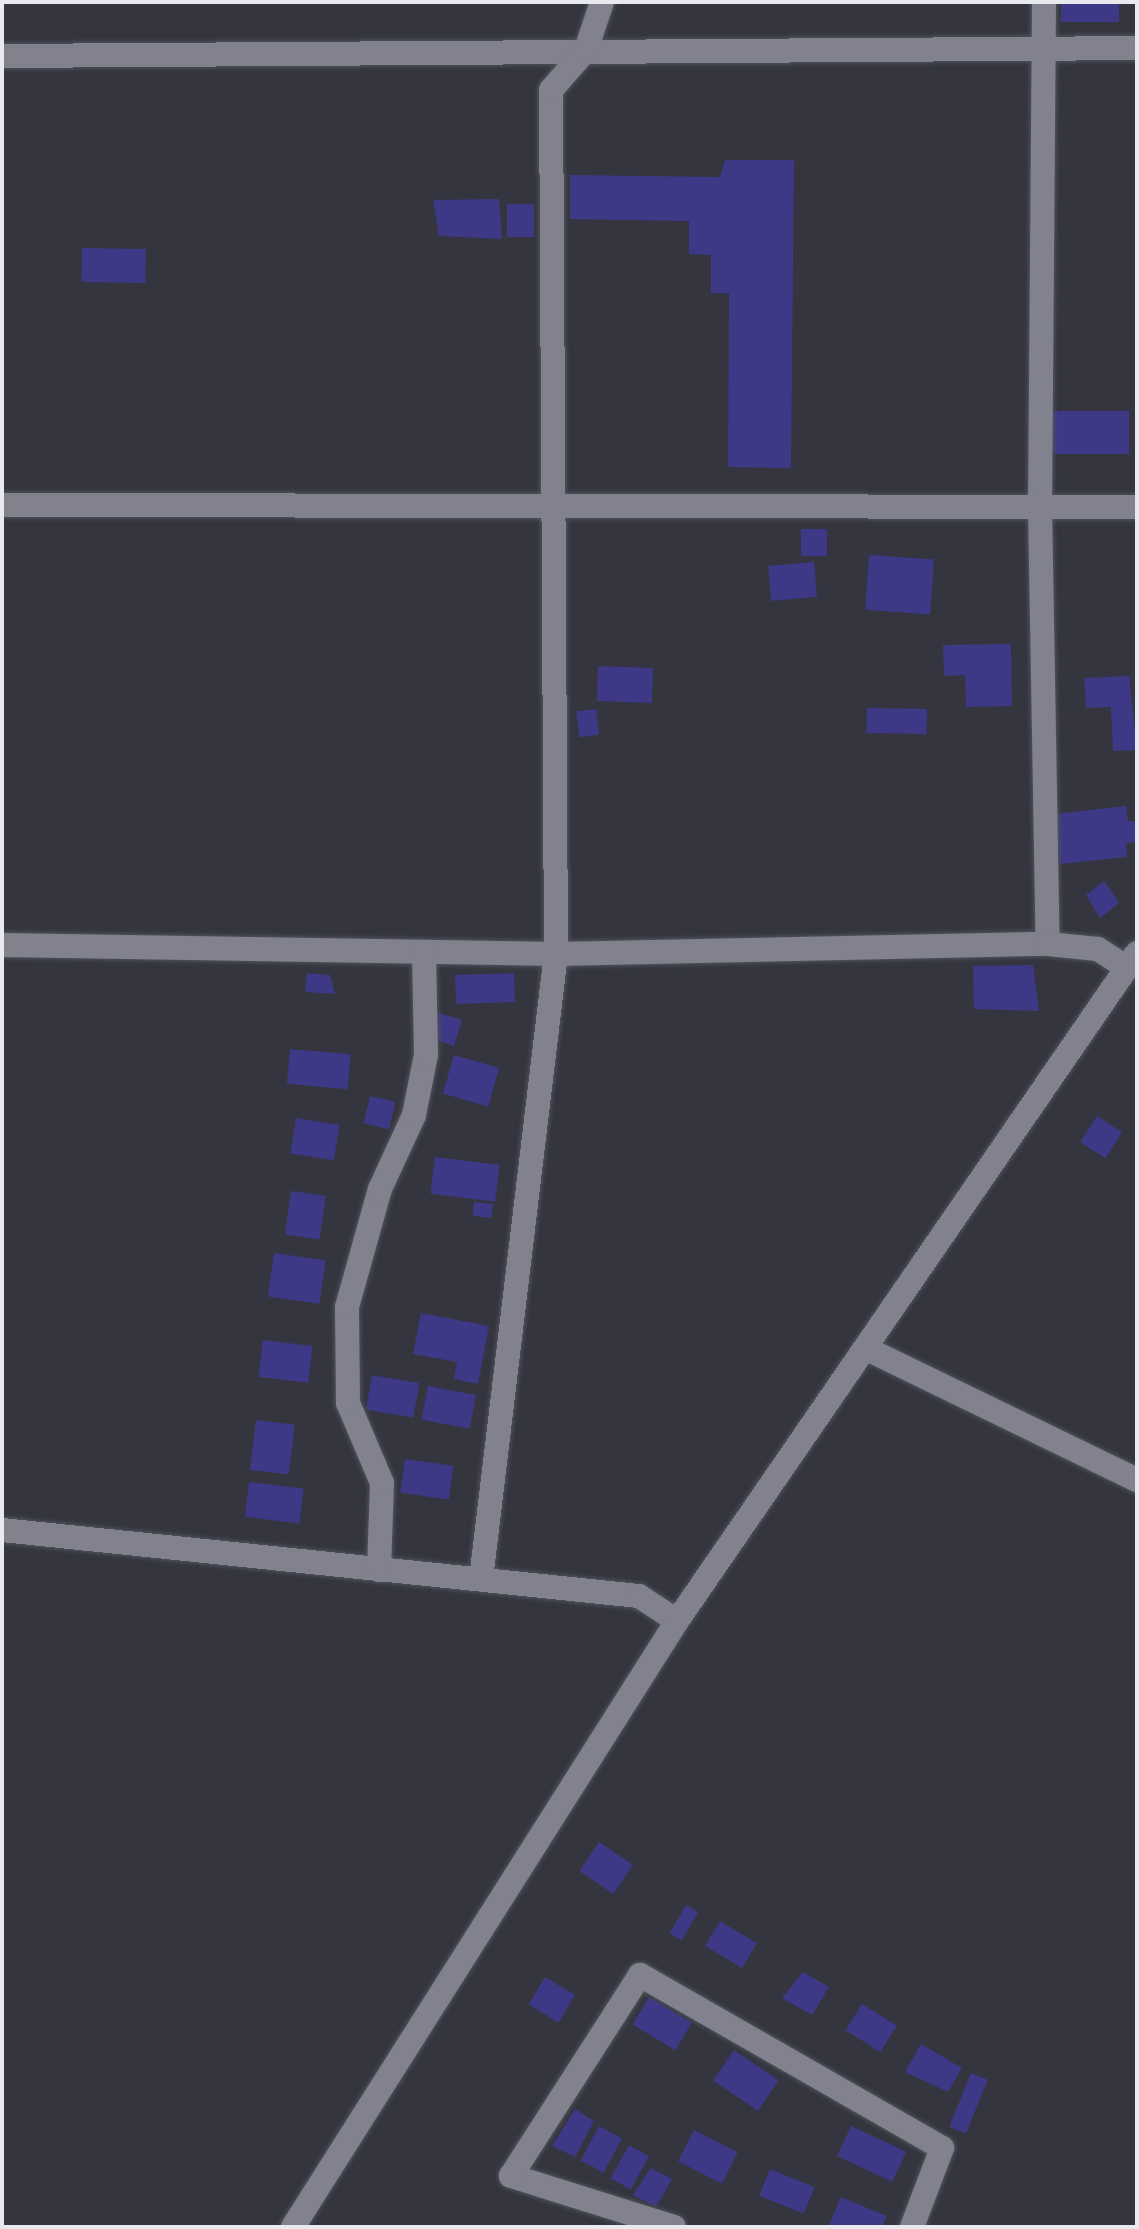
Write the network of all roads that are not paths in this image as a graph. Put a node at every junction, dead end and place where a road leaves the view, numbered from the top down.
1 (602, 2) edge
2 (1044, 2) edge
3 (1137, 48) edge
4 (1044, 49) junction
5 (586, 50) junction
6 (2, 56) edge
7 (2, 505) edge
8 (1040, 506) junction
9 (1137, 507) edge
10 (553, 511) junction
11 (1048, 944) junction
12 (2, 945) edge
13 (424, 953) junction
14 (556, 954) junction
15 (1132, 960) edge
16 (869, 1350) junction
17 (1137, 1480) edge
18 (2, 1530) edge
19 (379, 1570) junction
20 (481, 1579) junction
21 (677, 1621) junction
22 (293, 2227) edge
23 (674, 2227) edge
24 (912, 2227) edge

1 - 5 street
2 - 4 street
3 - 4 street
4 - 5 street
4 - 8 street
5 - 6 street
5 - 10 street
7 - 10 street
8 - 9 street
8 - 10 street
8 - 11 street
10 - 14 street
11 - 14 street
11 - 15 street
12 - 13 street
13 - 14 street
13 - 19 street
14 - 20 street
15 - 16 street
16 - 17 street
16 - 21 street
18 - 19 street
19 - 20 street
20 - 21 street
21 - 22 street
23 - 24 street

